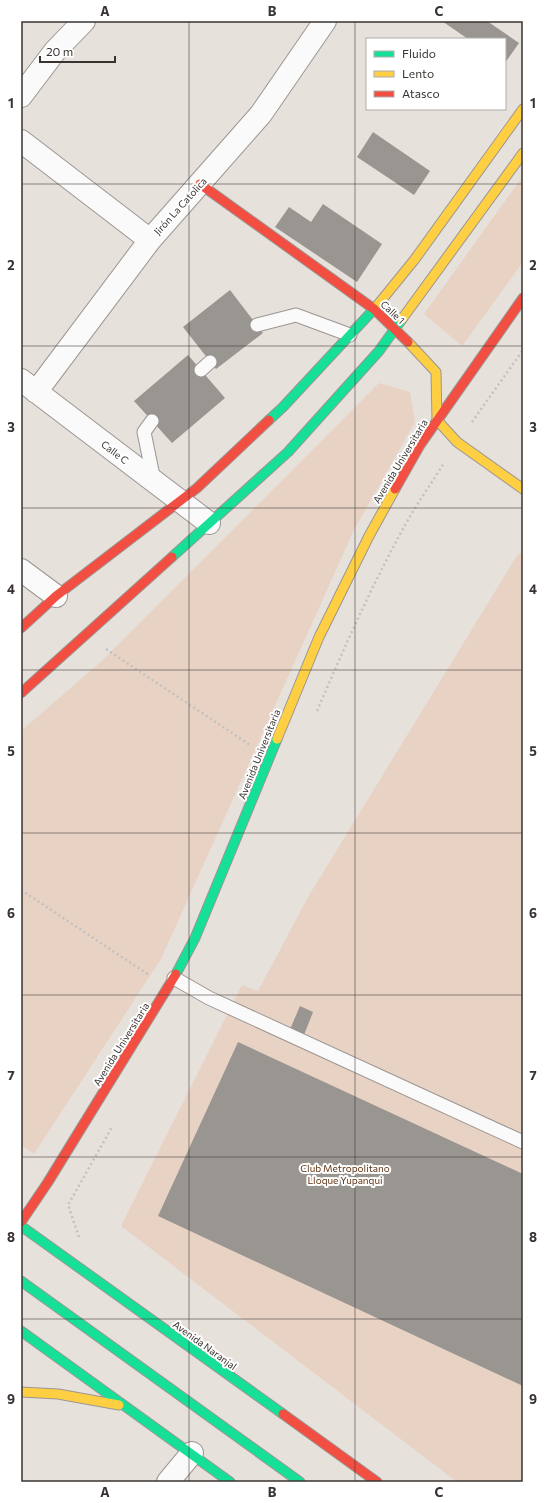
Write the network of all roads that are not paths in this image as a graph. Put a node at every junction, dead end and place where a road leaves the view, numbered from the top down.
1 (84, 21) edge
2 (325, 21) edge
3 (21, 96) edge
4 (523, 108) edge
5 (21, 141) edge
6 (523, 153) edge
7 (200, 184) junction
8 (150, 240) junction
9 (523, 298) edge
10 (374, 309) junction
11 (257, 325) dead end
12 (395, 328) junction
13 (350, 335) junction
14 (29, 386) edge
15 (437, 420) junction
16 (152, 421) dead end
17 (523, 476) edge
18 (154, 481) junction
19 (520, 486) edge
20 (180, 501) junction
21 (209, 523) junction
22 (21, 570) edge
23 (56, 596) junction
24 (21, 628) edge
25 (21, 693) edge
26 (171, 983) junction
27 (523, 1142) edge
28 (21, 1222) edge
29 (21, 1226) edge
30 (21, 1281) edge
31 (21, 1331) edge
32 (21, 1392) edge
33 (127, 1407) junction
34 (192, 1454) junction
35 (168, 1482) edge
36 (230, 1482) edge
37 (300, 1482) edge
38 (377, 1482) edge

1 - 3 street
2 - 7 street, Jirón La Catolica
4 - 10 main road
5 - 8 street
6 - 12 main road
7 - 8 street, Jirón La Catolica
7 - 10 main road, Calle 1
8 - 14 street, Jirón La Catolica
9 - 15 main road, Avenida Universitaria
10 - 12 main road, Calle 1
10 - 13 main road
11 - 13 lane
12 - 15 main road, Calle 1
12 - 21 main road
13 - 20 main road
14 - 18 street, Calle C
15 - 19 main road
15 - 26 main road, Avenida Universitaria
16 - 18 lane
17 - 19 main road
18 - 20 street, Calle C
20 - 21 street, Calle C
20 - 23 main road
21 - 25 main road
22 - 23 street
23 - 24 main road
26 - 27 lane
26 - 28 main road, Avenida Universitaria
29 - 38 main road, Avenida Naranjal
30 - 37 main road
31 - 33 main road
32 - 33 main road
33 - 34 main road
34 - 35 street
34 - 36 main road

